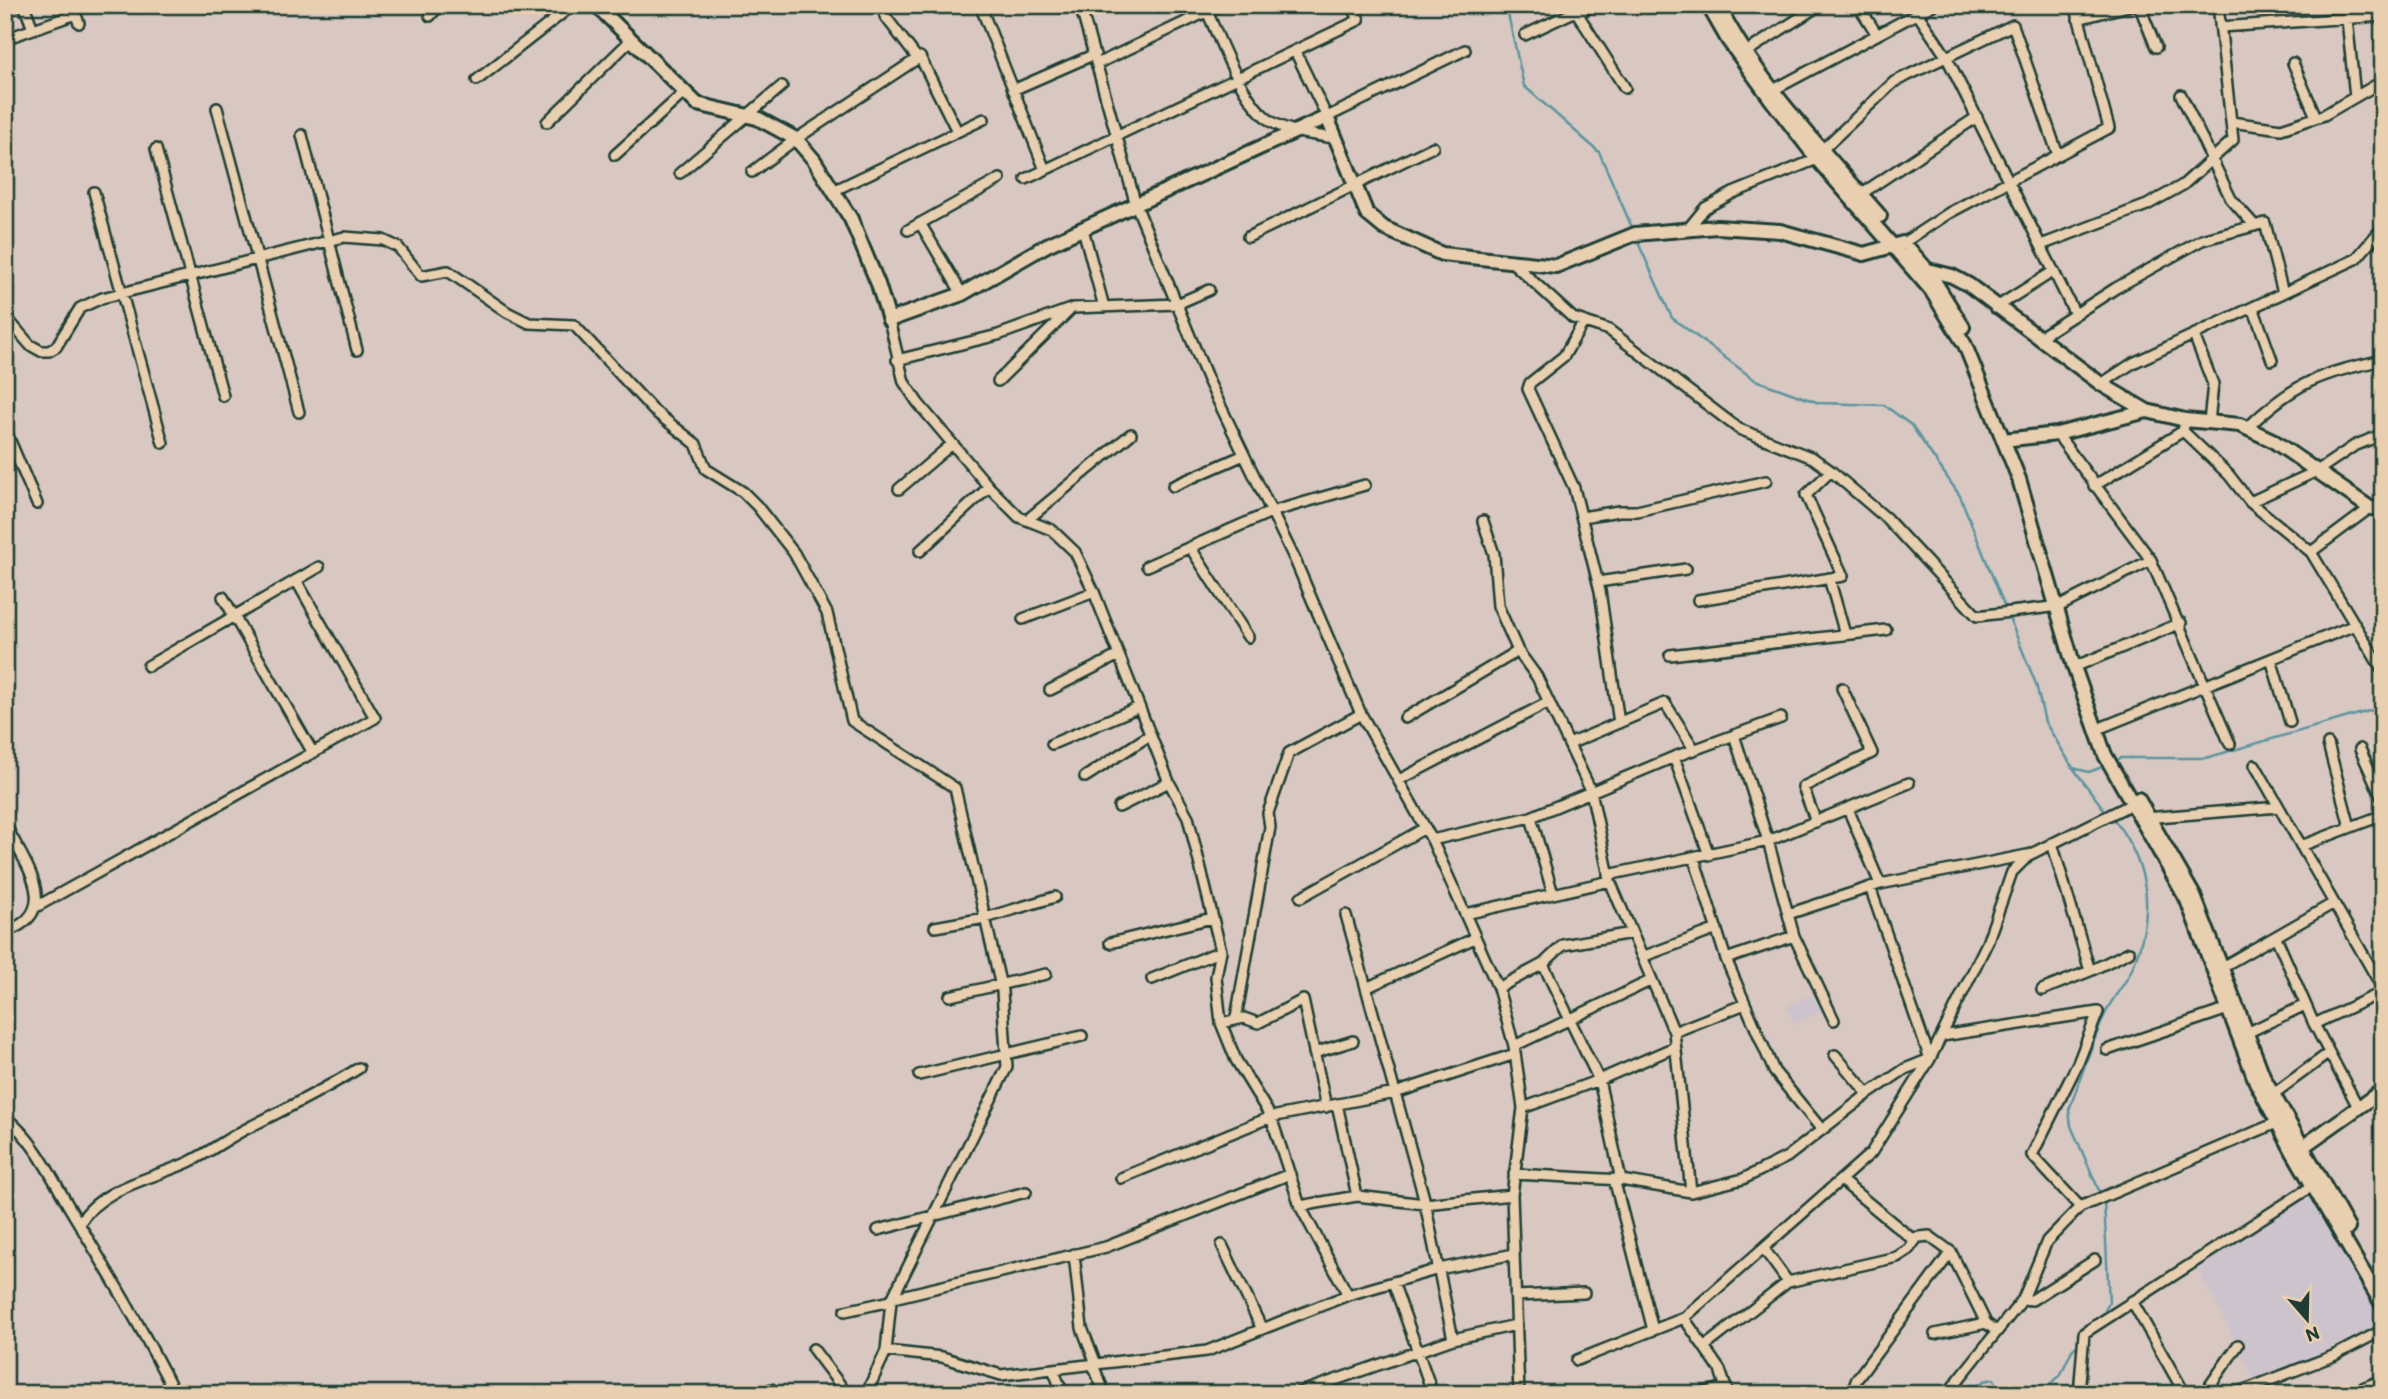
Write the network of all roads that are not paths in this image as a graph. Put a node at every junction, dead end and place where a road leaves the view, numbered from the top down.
1 (24, 5) edge
2 (440, 5) edge
3 (573, 5) edge
4 (596, 5) edge
5 (886, 5) edge
6 (980, 5) edge
7 (1080, 5) edge
8 (1221, 5) edge
9 (1352, 5) edge
10 (1593, 5) edge
11 (1709, 5) edge
12 (1718, 5) edge
13 (1820, 5) edge
14 (1858, 5) edge
15 (1933, 5) edge
16 (2075, 5) edge
17 (2132, 5) edge
18 (2139, 5) edge
19 (2218, 5) edge
20 (2370, 5) edge
21 (1206, 8) edge
22 (1575, 10) edge
23 (1917, 13) junction
24 (76, 14) edge
25 (430, 16) dead end
26 (2379, 16) edge
27 (2078, 19) junction
28 (2347, 19) junction
29 (2220, 27) junction
30 (33, 29) junction
31 (1876, 33) junction
32 (1524, 35) dead end
33 (5, 38) edge
34 (631, 40) junction
35 (2156, 47) dead end
36 (1465, 50) dead end
37 (1295, 51) junction
38 (1746, 52) junction
39 (1946, 56) junction
40 (917, 58) junction
41 (1097, 59) junction
42 (2293, 63) dead end
43 (1238, 78) junction
44 (477, 80) dead end
45 (2383, 81) edge
46 (782, 86) dead end
47 (1625, 88) dead end
48 (1774, 89) junction
49 (1013, 90) junction
50 (685, 92) junction
51 (2181, 95) dead end
52 (2356, 97) junction
53 (217, 108) dead end
54 (747, 116) junction
55 (1326, 117) junction
56 (1977, 117) junction
57 (2316, 117) junction
58 (984, 119) dead end
59 (547, 122) dead end
60 (2231, 122) junction
61 (957, 131) junction
62 (1296, 131) junction
63 (302, 135) dead end
64 (1118, 135) junction
65 (1335, 138) junction
66 (796, 139) junction
67 (1433, 147) dead end
68 (156, 149) dead end
69 (1820, 154) junction
70 (615, 155) dead end
71 (2058, 155) junction
72 (2212, 159) junction
73 (1045, 170) junction
74 (752, 172) dead end
75 (681, 173) dead end
76 (1000, 179) dead end
77 (1026, 179) dead end
78 (2009, 181) junction
79 (1355, 185) junction
80 (833, 191) junction
81 (94, 192) dead end
82 (1861, 194) junction
83 (1136, 205) junction
84 (920, 223) junction
85 (2255, 226) junction
86 (2383, 227) edge
87 (1083, 229) junction
88 (908, 230) dead end
89 (1687, 230) junction
90 (1248, 236) dead end
91 (329, 241) junction
92 (1900, 245) junction
93 (2041, 245) junction
94 (258, 259) junction
95 (1515, 265) junction
96 (1912, 265) junction
97 (1928, 271) junction
98 (2054, 271) junction
99 (191, 276) junction
100 (1209, 290) dead end
101 (122, 293) junction
102 (2283, 293) junction
103 (962, 294) junction
104 (1177, 304) junction
105 (1104, 307) junction
106 (1996, 307) junction
107 (2253, 307) junction
108 (1073, 308) junction
109 (2075, 314) junction
110 (5, 316) edge
111 (889, 320) junction
112 (1584, 323) junction
113 (2194, 335) junction
114 (2039, 337) junction
115 (357, 350) dead end
116 (897, 360) junction
117 (2272, 360) dead end
118 (2383, 360) edge
119 (998, 381) dead end
120 (2101, 384) junction
121 (223, 396) dead end
122 (2147, 411) junction
123 (299, 412) dead end
124 (2209, 422) junction
125 (2184, 426) junction
126 (2247, 428) junction
127 (5, 429) edge
128 (1131, 434) dead end
129 (2057, 434) junction
130 (2383, 434) edge
131 (2007, 440) junction
132 (163, 443) dead end
133 (952, 444) junction
134 (1244, 455) junction
135 (1831, 471) junction
136 (2317, 471) junction
137 (1766, 481) dead end
138 (1365, 485) dead end
139 (1173, 486) dead end
140 (2094, 486) junction
141 (989, 487) junction
142 (900, 489) dead end
143 (2250, 502) junction
144 (37, 504) dead end
145 (2377, 509) edge
146 (1271, 512) junction
147 (1582, 517) junction
148 (1027, 520) junction
149 (1483, 521) dead end
150 (1190, 547) junction
151 (920, 551) dead end
152 (2311, 552) junction
153 (2151, 560) junction
154 (1147, 566) dead end
155 (319, 567) dead end
156 (1686, 569) dead end
157 (1829, 578) junction
158 (296, 580) junction
159 (1598, 582) junction
160 (1094, 592) junction
161 (223, 597) dead end
162 (1698, 600) dead end
163 (2059, 606) junction
164 (234, 616) junction
165 (1023, 619) dead end
166 (2181, 624) junction
167 (2355, 625) junction
168 (1886, 630) dead end
169 (1845, 635) junction
170 (1248, 637) dead end
171 (1518, 651) junction
172 (1670, 654) dead end
173 (1119, 655) junction
174 (2272, 659) junction
175 (148, 666) dead end
176 (2077, 666) junction
177 (2383, 671) edge
178 (2206, 685) junction
179 (1842, 688) dead end
180 (1050, 690) dead end
181 (1549, 702) junction
182 (1139, 707) junction
183 (1361, 714) junction
184 (1781, 718) dead end
185 (1405, 719) dead end
186 (2290, 722) dead end
187 (1619, 723) junction
188 (2098, 728) junction
189 (1150, 735) junction
190 (1734, 735) junction
191 (1052, 744) dead end
192 (1569, 744) junction
193 (2230, 744) dead end
194 (2328, 744) dead end
195 (2360, 749) dead end
196 (1694, 750) junction
197 (313, 753) junction
198 (1674, 757) junction
199 (2255, 765) dead end
200 (1085, 777) dead end
201 (1399, 780) junction
202 (1169, 782) junction
203 (1909, 783) dead end
204 (1591, 791) junction
205 (2383, 800) edge
206 (2136, 802) junction
207 (1119, 807) dead end
208 (2279, 807) junction
209 (1848, 809) junction
210 (2383, 815) edge
211 (1531, 817) junction
212 (2145, 818) junction
213 (1816, 822) junction
214 (5, 823) edge
215 (2350, 827) junction
216 (1426, 828) junction
217 (1432, 840) junction
218 (1768, 841) junction
219 (2052, 843) junction
220 (2301, 846) junction
221 (1709, 855) junction
222 (2029, 855) junction
223 (1694, 858) junction
224 (1609, 878) junction
225 (1880, 884) junction
226 (1870, 887) junction
227 (1553, 894) junction
228 (1055, 897) dead end
229 (1301, 897) dead end
230 (2334, 903) junction
231 (36, 907) junction
232 (1465, 914) junction
233 (1788, 914) junction
234 (1346, 915) dead end
235 (985, 918) junction
236 (1212, 918) junction
237 (935, 927) dead end
238 (1717, 929) junction
239 (5, 932) edge
240 (1632, 933) junction
241 (1794, 936) junction
242 (2276, 936) junction
243 (1475, 938) junction
244 (1110, 943) dead end
245 (1221, 951) junction
246 (2129, 952) dead end
247 (1642, 957) junction
248 (1726, 959) junction
249 (1543, 964) junction
250 (2222, 967) junction
251 (2090, 971) junction
252 (1046, 974) dead end
253 (1152, 979) dead end
254 (1652, 981) junction
255 (1000, 985) junction
256 (1366, 988) junction
257 (1498, 988) junction
258 (2042, 990) dead end
259 (2383, 991) edge
260 (950, 996) dead end
261 (1745, 1004) junction
262 (2305, 1005) junction
263 (2232, 1008) junction
264 (1236, 1018) junction
265 (1570, 1019) junction
266 (1834, 1020) dead end
267 (1221, 1023) junction
268 (2314, 1024) junction
269 (1674, 1032) junction
270 (2247, 1033) junction
271 (1082, 1036) dead end
272 (1942, 1036) junction
273 (1353, 1041) dead end
274 (1675, 1047) junction
275 (1515, 1050) junction
276 (2107, 1050) dead end
277 (1314, 1053) junction
278 (2329, 1053) junction
279 (1006, 1054) junction
280 (1835, 1055) dead end
281 (1930, 1059) junction
282 (359, 1068) dead end
283 (919, 1075) dead end
284 (1599, 1080) junction
285 (2383, 1090) edge
286 (1395, 1093) junction
287 (1868, 1094) junction
288 (2269, 1097) junction
289 (1337, 1104) junction
290 (1326, 1107) junction
291 (2358, 1107) junction
292 (1523, 1108) junction
293 (5, 1117) edge
294 (1271, 1117) junction
295 (2282, 1121) junction
296 (1822, 1130) junction
297 (2297, 1150) junction
298 (1290, 1174) junction
299 (1514, 1174) junction
300 (1121, 1178) dead end
301 (1617, 1180) junction
302 (1842, 1181) junction
303 (2317, 1183) junction
304 (1026, 1192) dead end
305 (1691, 1192) junction
306 (1512, 1195) junction
307 (1357, 1196) junction
308 (1425, 1204) junction
309 (1300, 1206) junction
310 (2080, 1207) junction
311 (934, 1216) junction
312 (79, 1224) junction
313 (878, 1230) dead end
314 (1917, 1238) junction
315 (1222, 1245) dead end
316 (1764, 1249) junction
317 (1951, 1252) junction
318 (1074, 1254) junction
319 (1514, 1254) junction
320 (2095, 1260) dead end
321 (1438, 1269) junction
322 (1393, 1282) junction
323 (1788, 1282) junction
324 (1584, 1293) dead end
325 (1348, 1295) junction
326 (1515, 1296) junction
327 (2023, 1298) junction
328 (2382, 1298) edge
329 (892, 1300) junction
330 (2132, 1301) junction
331 (845, 1311) dead end
332 (1684, 1318) junction
333 (1986, 1323) junction
334 (1516, 1325) junction
335 (1262, 1329) junction
336 (1653, 1330) junction
337 (2383, 1330) edge
338 (1996, 1331) junction
339 (1935, 1334) dead end
340 (1453, 1339) junction
341 (2238, 1345) dead end
342 (1704, 1347) junction
343 (814, 1349) dead end
344 (886, 1351) junction
345 (1418, 1351) junction
346 (1577, 1360) dead end
347 (1095, 1364) junction
348 (1053, 1369) junction
349 (2383, 1380) edge
350 (1727, 1390) edge
351 (175, 1394) edge
352 (846, 1394) edge
353 (866, 1394) edge
354 (1063, 1394) edge
355 (1105, 1394) edge
356 (1295, 1394) edge
357 (1433, 1394) edge
358 (1518, 1394) edge
359 (1698, 1394) edge
360 (1851, 1394) edge
361 (1947, 1394) edge
362 (2079, 1394) edge
363 (2185, 1394) edge
364 (2204, 1394) edge
365 (2234, 1394) edge
366 (2347, 1394) edge

1 - 30 street
2 - 25 street
3 - 44 street
4 - 34 street
5 - 40 street
6 - 49 street
7 - 41 street
8 - 21 street
9 - 37 street
10 - 22 street
11 - 69 street
12 - 38 street
13 - 38 street
14 - 31 street
15 - 23 street
16 - 27 street
17 - 27 street
18 - 35 street
19 - 29 street
20 - 26 street
21 - 41 street
21 - 43 street
22 - 32 street
22 - 47 street
23 - 31 street
23 - 39 street
24 - 30 street
26 - 28 street
27 - 71 street
28 - 29 street
28 - 52 street
29 - 60 street
30 - 33 street
31 - 48 street
34 - 50 street
34 - 59 street
36 - 55 street
37 - 43 street
37 - 55 street
38 - 48 street
39 - 56 street
39 - 69 street
39 - 71 street
40 - 61 street
40 - 66 street
41 - 49 street
41 - 64 street
42 - 57 street
43 - 62 street
43 - 64 street
45 - 52 street
46 - 54 street
48 - 69 street
49 - 73 street
50 - 54 street
50 - 70 street
51 - 72 street
52 - 57 street
53 - 94 street
54 - 66 street
54 - 75 street
55 - 62 street
55 - 65 street
56 - 78 street
56 - 82 street
57 - 60 street
58 - 61 street
60 - 72 street
61 - 80 street
62 - 65 street
62 - 83 street
63 - 91 street
64 - 73 street
64 - 83 street
65 - 79 street
66 - 74 street
66 - 80 street
67 - 79 street
68 - 99 street
69 - 82 street
69 - 89 street
69 - 92 street
71 - 78 street
72 - 85 street
72 - 93 street
73 - 77 street
76 - 84 street
78 - 92 street
78 - 93 street
79 - 90 street
79 - 95 street
80 - 111 street
81 - 101 street
82 - 92 street
83 - 87 street
83 - 104 street
84 - 88 street
84 - 103 street
85 - 102 street
85 - 109 street
86 - 102 street
87 - 103 street
87 - 105 street
89 - 92 street
89 - 95 street
91 - 94 street
91 - 115 street
91 - 235 street
92 - 96 street
92 - 97 street
93 - 98 street
94 - 99 street
94 - 123 street
95 - 112 street
96 - 97 street
96 - 131 street
97 - 106 street
97 - 131 street
98 - 106 street
98 - 109 street
99 - 101 street
99 - 121 street
100 - 104 street
101 - 110 street
101 - 132 street
102 - 107 street
103 - 111 street
104 - 105 street
104 - 134 street
105 - 108 street
106 - 114 street
107 - 113 street
107 - 117 street
108 - 116 street
108 - 119 street
109 - 114 street
111 - 116 street
112 - 135 street
112 - 147 street
113 - 120 street
113 - 124 street
114 - 120 street
116 - 133 street
118 - 126 street
120 - 122 street
122 - 125 street
122 - 129 street
124 - 125 street
124 - 126 street
125 - 140 street
125 - 143 street
126 - 136 street
127 - 144 street
128 - 148 street
129 - 131 street
129 - 140 street
130 - 136 street
131 - 163 street
133 - 141 street
133 - 142 street
134 - 139 street
134 - 146 street
135 - 157 street
135 - 163 street
136 - 143 street
136 - 145 street
137 - 147 street
138 - 146 street
140 - 153 street
141 - 148 street
141 - 151 street
143 - 152 street
145 - 152 street
146 - 150 street
146 - 183 street
147 - 159 street
148 - 160 street
149 - 171 street
150 - 154 street
150 - 170 street
152 - 167 street
153 - 163 street
153 - 166 street
155 - 158 street
156 - 159 street
157 - 162 street
157 - 169 street
158 - 164 street
158 - 197 street
159 - 187 street
160 - 165 street
160 - 173 street
161 - 164 street
163 - 176 street
164 - 175 street
164 - 197 street
166 - 176 street
166 - 178 street
167 - 174 street
167 - 177 street
168 - 169 street
169 - 172 street
171 - 181 street
171 - 185 street
173 - 180 street
173 - 182 street
174 - 178 street
174 - 186 street
176 - 188 street
178 - 188 street
178 - 193 street
179 - 213 street
181 - 192 street
181 - 201 street
182 - 189 street
182 - 191 street
183 - 201 street
183 - 264 street
184 - 190 street
187 - 192 street
187 - 196 street
188 - 206 street
189 - 200 street
189 - 202 street
190 - 196 street
190 - 218 street
192 - 204 street
194 - 215 street
195 - 205 street
196 - 198 street
197 - 231 street
198 - 204 street
198 - 221 street
199 - 208 street
201 - 216 street
202 - 207 street
202 - 236 street
203 - 209 street
204 - 211 street
204 - 224 street
206 - 212 street
206 - 219 street
208 - 212 street
208 - 220 street
209 - 213 street
209 - 225 street
210 - 215 street
211 - 217 street
211 - 227 street
212 - 250 street
212 - 263 street
213 - 218 street
214 - 231 street
215 - 220 street
216 - 217 street
216 - 229 street
217 - 232 street
218 - 221 street
218 - 233 street
219 - 222 street
219 - 251 street
220 - 230 street
221 - 223 street
222 - 225 street
222 - 272 street
223 - 224 street
223 - 238 street
224 - 227 street
224 - 240 street
225 - 226 street
226 - 233 street
226 - 281 street
227 - 232 street
228 - 235 street
230 - 242 street
230 - 259 street
231 - 239 street
232 - 243 street
233 - 241 street
234 - 256 street
235 - 237 street
235 - 255 street
236 - 244 street
236 - 245 street
238 - 247 street
238 - 248 street
240 - 247 street
240 - 249 street
241 - 248 street
241 - 266 street
242 - 250 street
242 - 262 street
243 - 256 street
243 - 257 street
245 - 253 street
245 - 267 street
246 - 251 street
247 - 254 street
248 - 261 street
249 - 257 street
249 - 265 street
250 - 263 street
251 - 258 street
252 - 255 street
254 - 265 street
254 - 269 street
255 - 260 street
255 - 279 street
256 - 286 street
257 - 275 street
259 - 268 street
261 - 269 street
261 - 296 street
262 - 268 street
262 - 270 street
263 - 270 street
263 - 276 street
263 - 288 street
264 - 267 street
264 - 277 street
265 - 275 street
265 - 284 street
267 - 294 street
268 - 278 street
269 - 274 street
270 - 288 street
271 - 279 street
272 - 281 street
272 - 310 street
273 - 277 street
274 - 284 street
274 - 305 street
275 - 286 street
275 - 292 street
277 - 290 street
278 - 288 street
278 - 291 street
279 - 283 street
279 - 311 street
280 - 287 street
281 - 287 street
281 - 302 street
282 - 312 street
284 - 292 street
284 - 301 street
285 - 291 street
286 - 289 street
286 - 308 street
287 - 296 street
288 - 295 street
289 - 290 street
289 - 307 street
290 - 294 street
291 - 297 street
292 - 299 street
293 - 312 street
294 - 298 street
294 - 300 street
295 - 297 street
295 - 310 street
296 - 305 street
297 - 303 street
298 - 309 street
298 - 318 street
299 - 301 street
299 - 306 street
301 - 305 street
301 - 336 street
302 - 314 street
302 - 316 street
303 - 328 street
303 - 330 street
304 - 311 street
306 - 308 street
306 - 319 street
307 - 308 street
307 - 309 street
308 - 321 street
309 - 325 street
310 - 327 street
311 - 313 street
311 - 329 street
312 - 351 street
314 - 317 street
314 - 323 street
315 - 335 street
316 - 323 street
316 - 332 street
317 - 333 street
317 - 360 street
318 - 329 street
318 - 347 street
319 - 321 street
319 - 326 street
320 - 327 street
321 - 322 street
321 - 340 street
322 - 325 street
322 - 345 street
323 - 342 street
324 - 326 street
325 - 335 street
326 - 334 street
327 - 338 street
329 - 331 street
329 - 344 street
330 - 362 street
330 - 363 street
332 - 336 street
332 - 342 street
333 - 338 street
333 - 339 street
334 - 340 street
334 - 358 street
335 - 347 street
336 - 346 street
337 - 365 street
338 - 361 street
340 - 345 street
341 - 364 street
342 - 350 street
343 - 352 street
344 - 348 street
344 - 353 street
345 - 356 street
345 - 357 street
347 - 348 street
347 - 355 street
348 - 354 street
349 - 366 street
350 - 359 street

